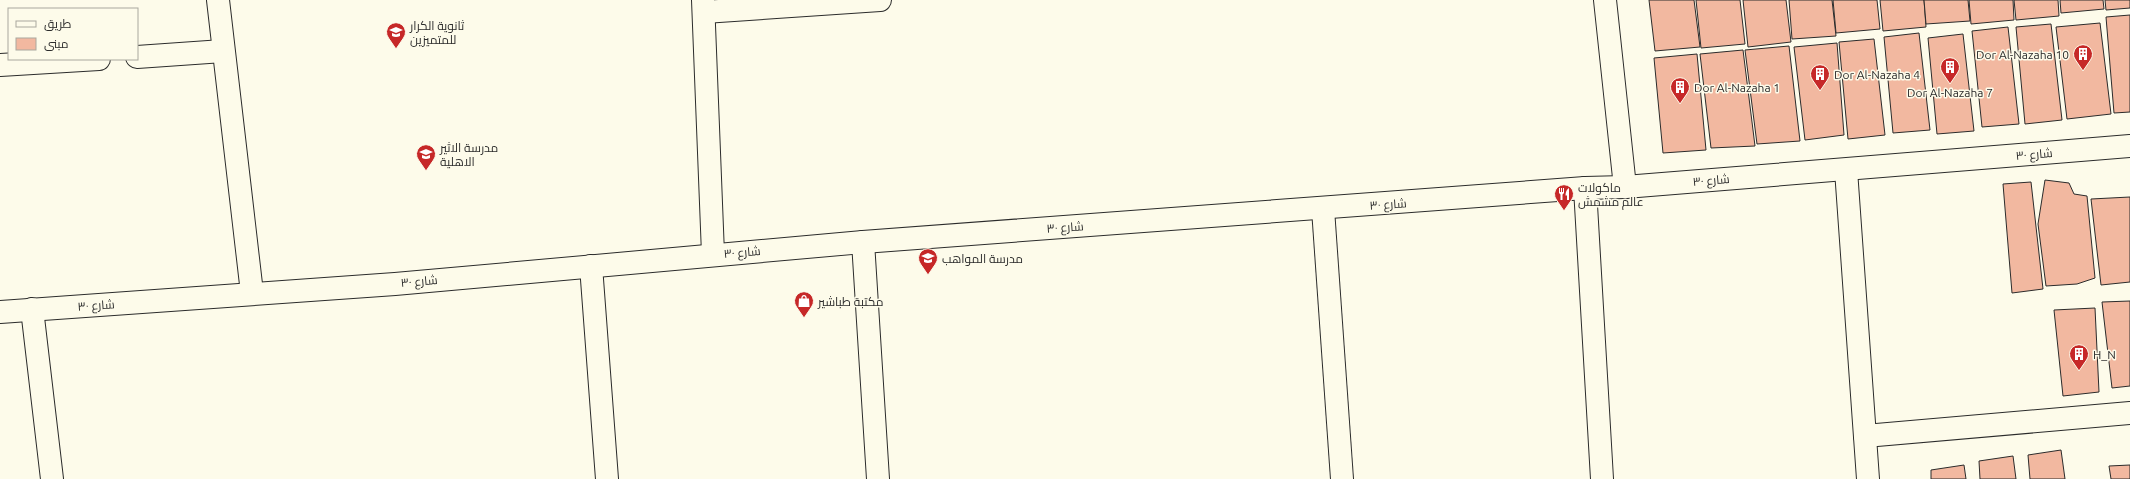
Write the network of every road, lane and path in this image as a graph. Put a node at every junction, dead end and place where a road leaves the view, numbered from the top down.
1 (218, 0) edge
2 (880, 0) edge
3 (1605, 0) edge
4 (704, 6) edge
5 (224, 51) junction
6 (138, 57) edge
7 (82, 60) edge
8 (0, 65) edge
9 (2130, 146) edge
10 (1846, 170) junction
11 (1625, 187) junction
12 (1585, 188) junction
13 (1323, 209) junction
14 (862, 242) junction
15 (713, 254) junction
16 (591, 266) junction
17 (252, 293) junction
18 (32, 309) junction
19 (0, 312) edge
20 (2130, 413) edge
21 (1865, 436) junction
22 (52, 479) edge
23 (607, 479) edge
24 (878, 479) edge
25 (1342, 479) edge
26 (1602, 479) edge
27 (1868, 479) edge

1 - 5 street
2 - 4 street
3 - 11 street
4 - 15 street
5 - 6 street
5 - 17 street
7 - 8 street
9 - 10 street, شارع ٣٠
10 - 11 street, شارع ٣٠
10 - 21 street
11 - 12 street, شارع ٣٠
12 - 13 street, شارع ٣٠
12 - 26 street
13 - 14 street, شارع ٣٠
13 - 25 street
14 - 15 street, شارع ٣٠
14 - 24 street
15 - 16 street, شارع ٣٠
16 - 17 street, شارع ٣٠
16 - 23 street
17 - 18 street, شارع ٣٠
18 - 19 street, شارع ٣٠
18 - 22 street
20 - 21 street
21 - 27 street

